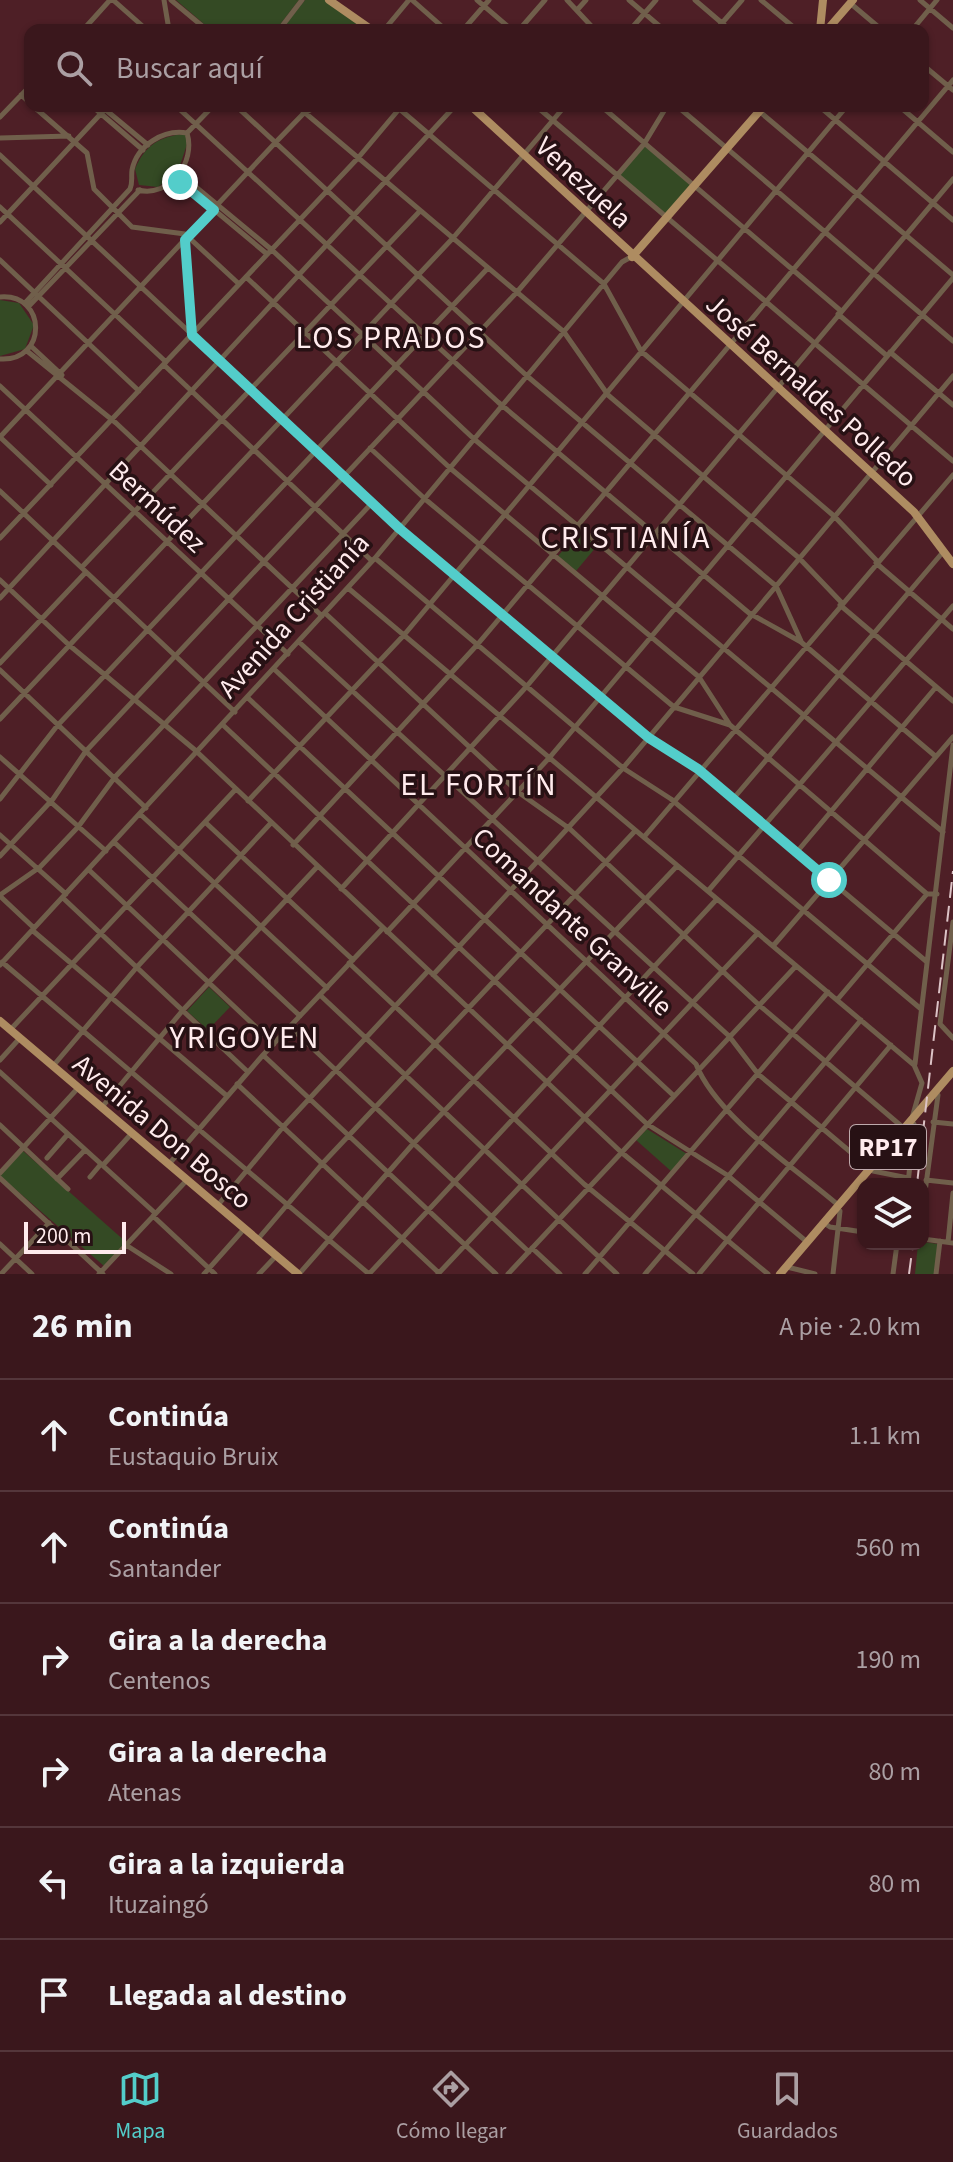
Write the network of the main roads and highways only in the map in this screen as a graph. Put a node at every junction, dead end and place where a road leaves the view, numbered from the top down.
1 (329, 0) edge
2 (823, 0) edge
3 (851, 2) edge
4 (343, 4) edge
5 (365, 24) edge
6 (821, 24) edge
7 (832, 24) edge
8 (477, 112) edge
9 (756, 112) edge
10 (632, 257) junction
11 (953, 564) edge
12 (0, 1021) edge
13 (953, 1071) edge
14 (953, 1078) edge
15 (913, 1121) junction
16 (825, 1224) junction
17 (788, 1270) edge
18 (299, 1274) edge
19 (780, 1274) edge

1 - 4 main road
2 - 6 main road
3 - 7 main road
4 - 5 main road
8 - 10 main road, Venezuela
9 - 10 main road, Avenida Cristianía
10 - 11 main road, José Bernaldes Polledo
12 - 18 main road, Avenida Don Bosco
13 - 15 main road, RP17
14 - 15 main road, RP17
15 - 16 main road, RP17
16 - 17 main road, RP17
16 - 17 main road, RP17
17 - 19 main road, RP17

